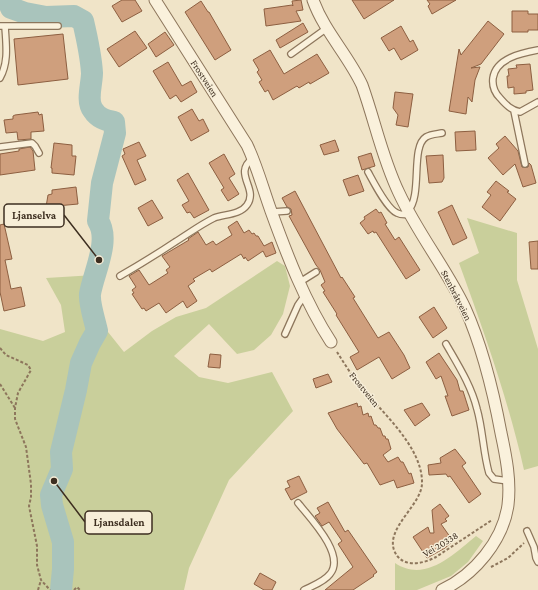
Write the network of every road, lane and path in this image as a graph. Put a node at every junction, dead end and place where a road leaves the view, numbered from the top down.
1 (155, 0) edge
2 (313, 0) edge
3 (2, 26) edge
4 (58, 26) dead end
5 (327, 28) junction
6 (538, 50) edge
7 (292, 54) dead end
8 (0, 78) edge
9 (538, 102) edge
10 (514, 111) junction
11 (442, 133) dead end
12 (0, 146) edge
13 (39, 154) dead end
14 (253, 158) junction
15 (525, 164) dead end
16 (368, 172) dead end
17 (287, 211) dead end
18 (272, 212) junction
19 (409, 213) junction
20 (316, 272) dead end
21 (120, 276) dead end
22 (300, 282) junction
23 (306, 294) junction
24 (285, 334) dead end
25 (331, 342) joint
26 (446, 344) dead end
27 (0, 348) edge
28 (0, 384) edge
29 (15, 408) junction
30 (508, 481) junction
31 (422, 483) joint
32 (298, 503) dead end
33 (496, 518) dead end
34 (527, 531) dead end
35 (530, 539) junction
36 (538, 562) edge
37 (487, 567) dead end
38 (41, 580) junction
39 (38, 590) edge
40 (50, 590) edge
41 (74, 590) edge
42 (80, 590) edge
43 (304, 590) edge
44 (442, 590) edge

1 - 14 street, Frostveien
2 - 5 street, Stenbråtveien
3 - 4 lane
3 - 8 lane
5 - 7 lane
5 - 19 street, Stenbråtveien
6 - 10 lane
9 - 10 lane
10 - 15 lane
11 - 19 lane
12 - 13 lane
14 - 18 street, Frostveien
14 - 21 lane
16 - 19 lane
17 - 18 lane
18 - 22 street, Frostveien
19 - 30 street, Stenbråtveien
20 - 22 lane
22 - 23 street, Frostveien
23 - 24 lane
23 - 25 street, Frostveien
25 - 31 path, Frostveien
26 - 30 lane
27 - 29 path
28 - 29 path
29 - 38 path
30 - 44 street, Stenbråtveien
31 - 33 path, Vei 20338
32 - 43 lane
34 - 35 lane
35 - 36 lane
35 - 37 path
38 - 39 path
38 - 40 path
41 - 42 path

